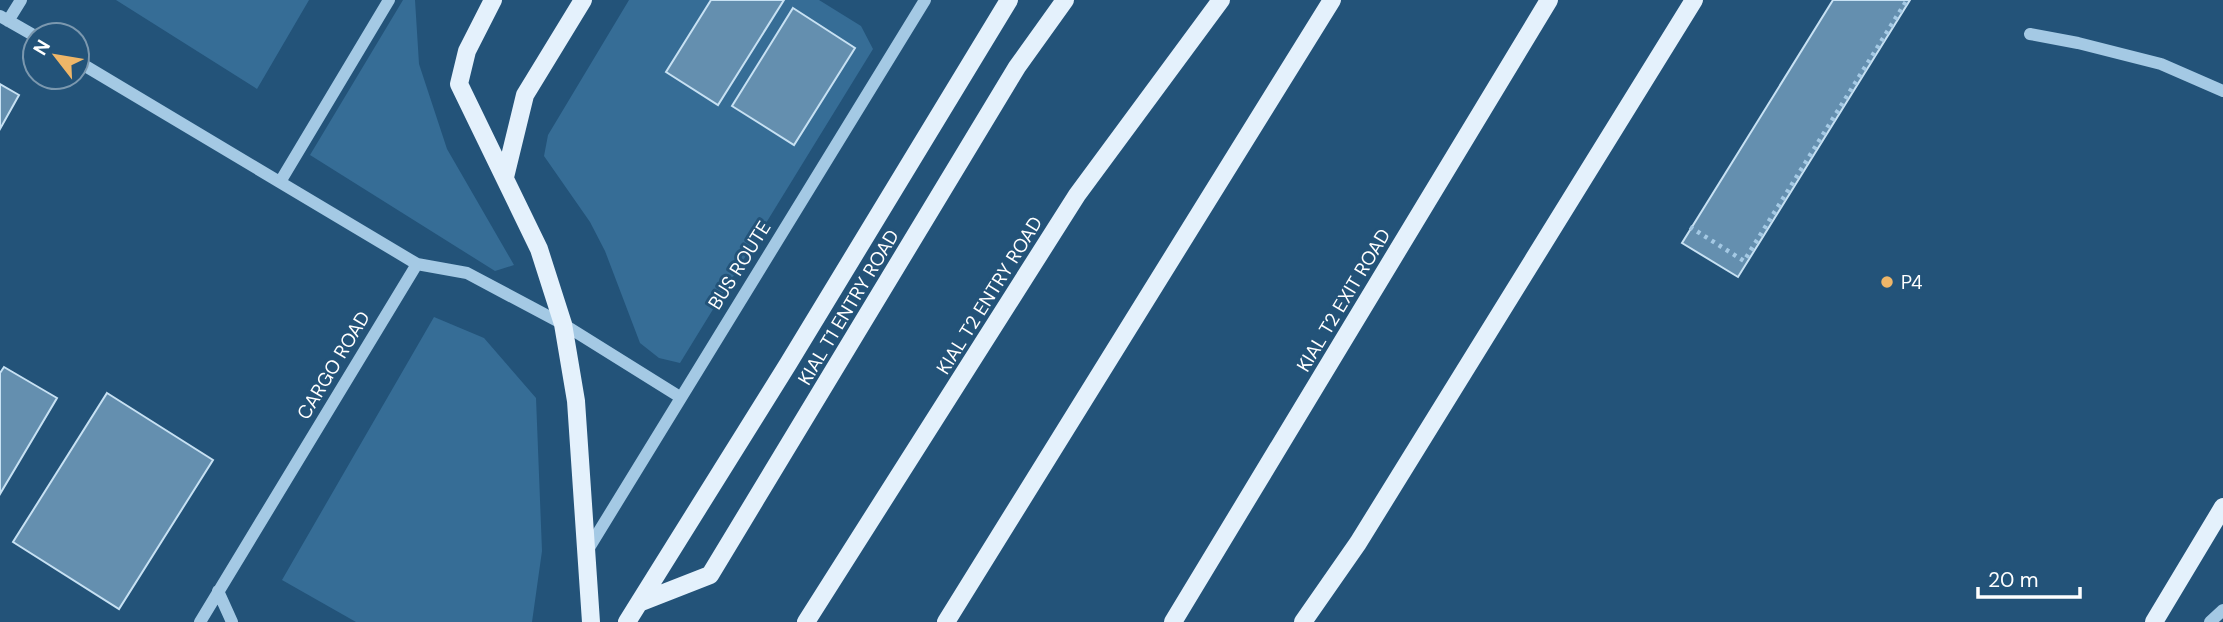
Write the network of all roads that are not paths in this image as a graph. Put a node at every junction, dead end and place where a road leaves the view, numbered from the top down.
1 (21, 0) edge
2 (389, 0) edge
3 (493, 0) edge
4 (583, 0) edge
5 (925, 0) edge
6 (1009, 0) edge
7 (1065, 0) edge
8 (1221, 0) edge
9 (1332, 0) edge
10 (1549, 0) edge
11 (1693, 0) edge
12 (4, 18) edge
13 (21, 28) edge
14 (2030, 34) dead end
15 (91, 69) edge
16 (2223, 90) edge
17 (505, 177) junction
18 (280, 182) junction
19 (417, 264) junction
20 (563, 324) junction
21 (680, 397) junction
22 (2223, 507) edge
23 (586, 551) junction
24 (218, 591) junction
25 (641, 602) junction
26 (2223, 610) edge
27 (200, 622) edge
28 (232, 622) edge
29 (591, 622) edge
30 (627, 622) edge
31 (806, 622) edge
32 (946, 622) edge
33 (1172, 622) edge
34 (1303, 622) edge
35 (2154, 622) edge
36 (2210, 622) edge

1 - 12 lane
2 - 18 lane
3 - 17 main road
4 - 17 main road
5 - 21 lane, BUS ROUTE
6 - 25 main road, KIAL T1 ENTRY ROAD
7 - 25 main road, KIAL T1 ENTRY ROAD
8 - 31 main road, KIAL T2 ENTRY ROAD
9 - 32 main road
10 - 33 main road, KIAL T2 EXIT ROAD
11 - 34 main road
12 - 13 lane
14 - 16 lane
15 - 18 lane
17 - 20 main road
18 - 19 lane
19 - 20 lane
19 - 24 lane, CARGO ROAD
20 - 21 lane
20 - 23 main road
21 - 23 lane, BUS ROUTE
22 - 35 main road
23 - 29 main road
24 - 27 lane, CARGO ROAD
24 - 28 lane
25 - 30 main road, KIAL T1 ENTRY ROAD
26 - 36 lane

